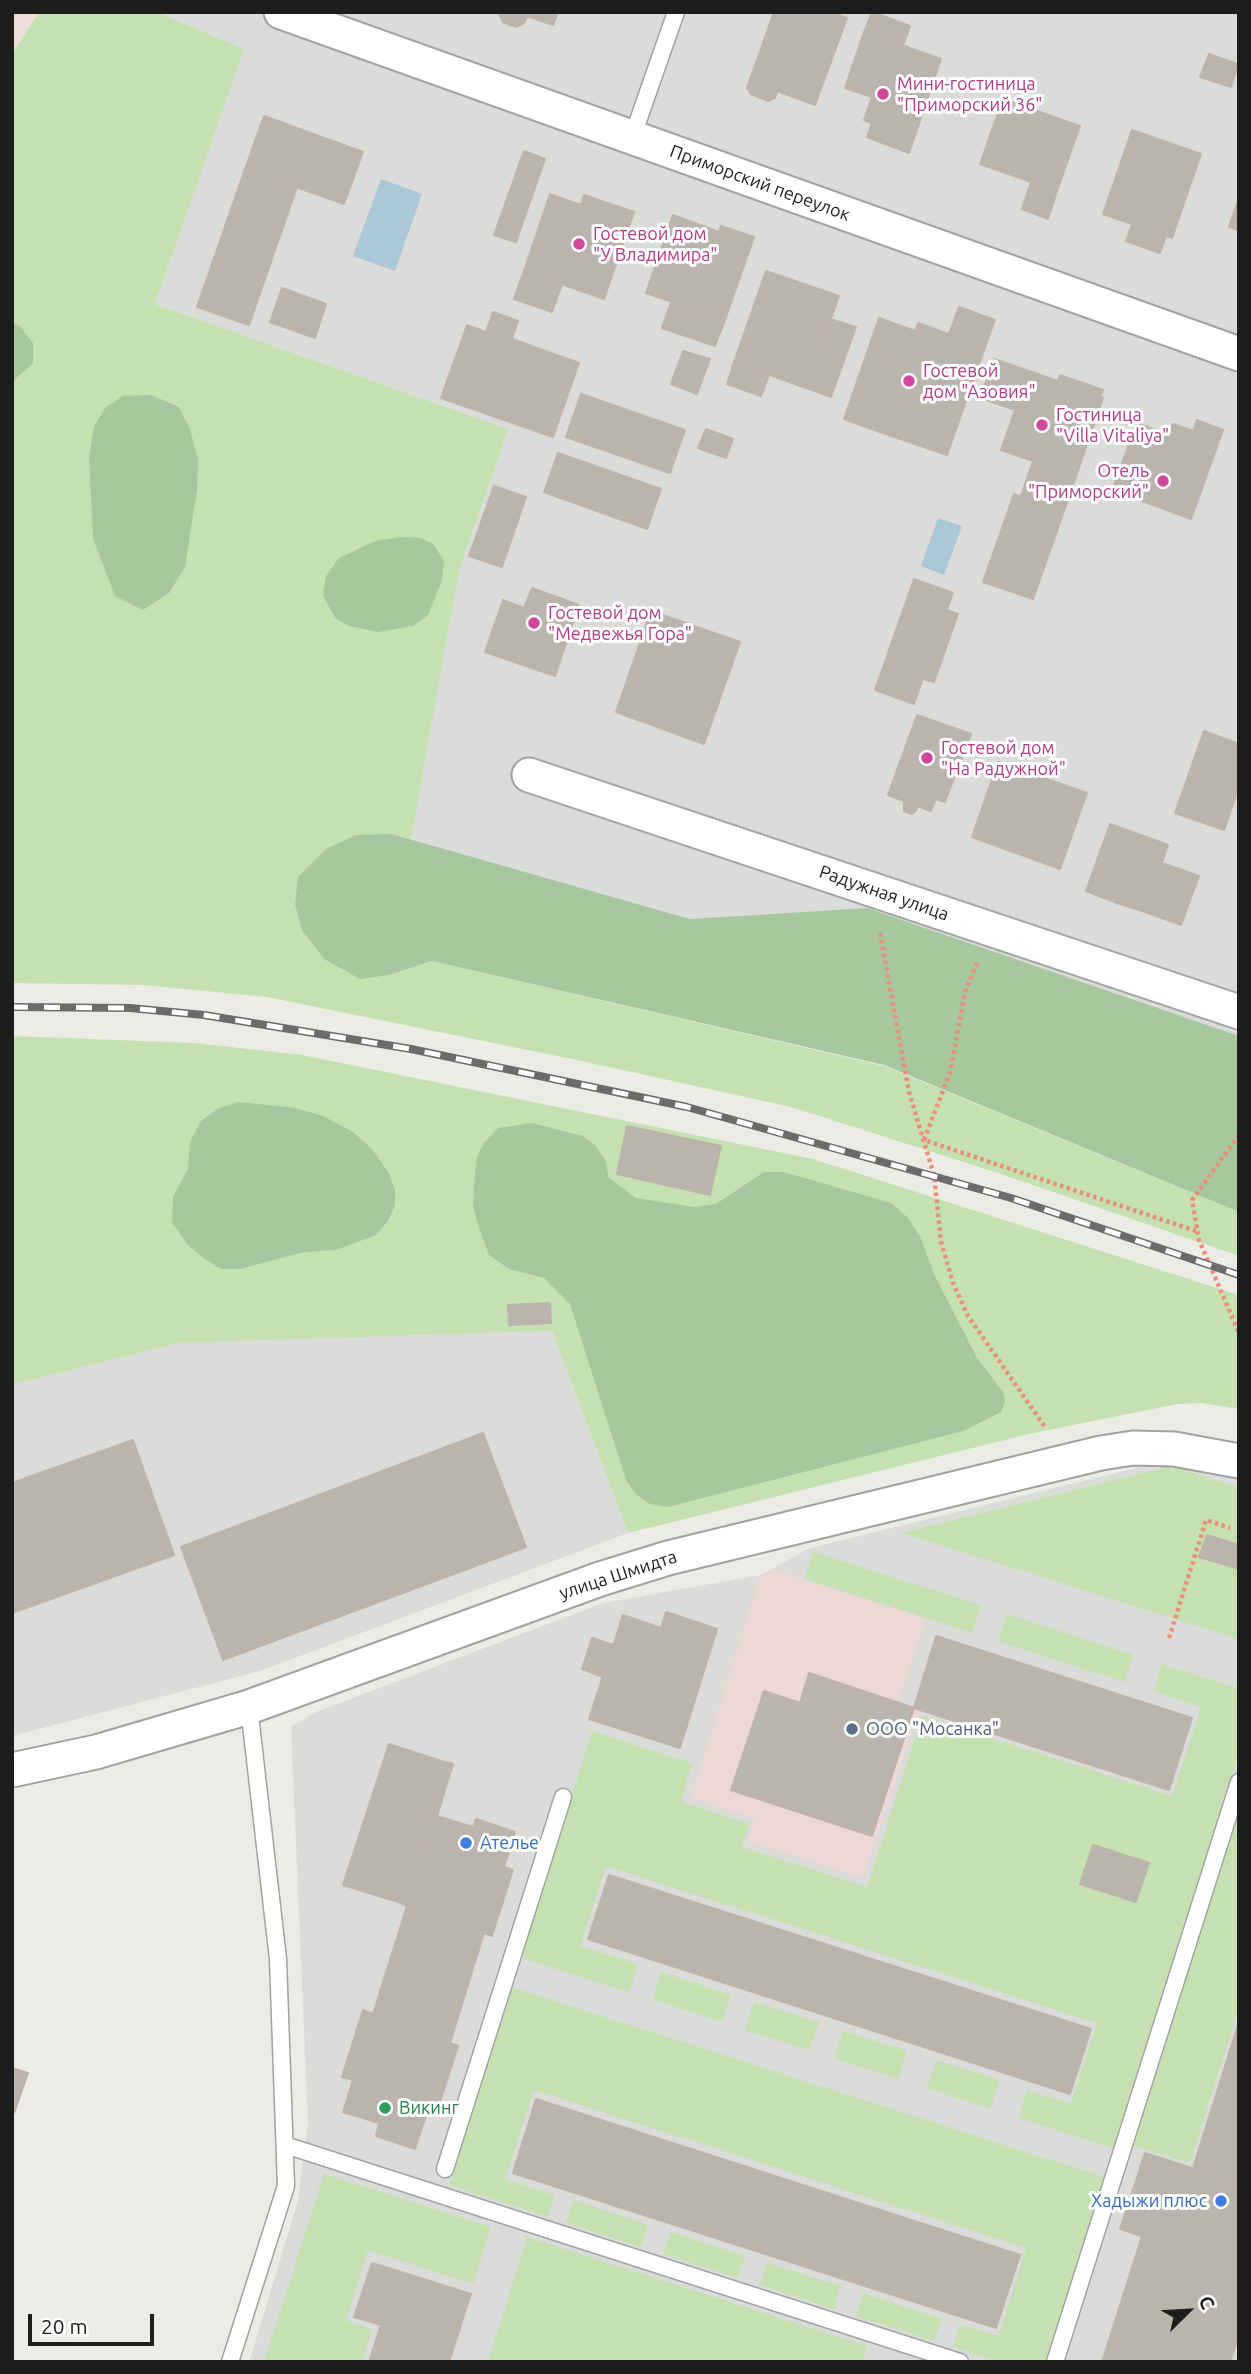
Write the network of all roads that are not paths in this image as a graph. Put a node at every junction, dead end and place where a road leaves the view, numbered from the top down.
1 (281, 12) edge
2 (676, 12) edge
3 (632, 138) junction
4 (1239, 354) edge
5 (529, 775) dead end
6 (1239, 1012) edge
7 (1239, 1461) edge
8 (249, 1707) junction
9 (12, 1770) edge
10 (1239, 1782) edge
11 (563, 1797) dead end
12 (285, 2145) junction
13 (444, 2169) dead end
14 (230, 2362) edge
15 (960, 2362) edge
16 (1055, 2362) edge

1 - 3 street, Приморский переулок
2 - 3 lane
3 - 4 street, Приморский переулок
5 - 6 street, Радужная улица
7 - 8 street, улица Шмидта
8 - 9 street, улица Шмидта
8 - 12 lane
10 - 16 lane
11 - 13 lane
12 - 14 lane
12 - 15 lane

